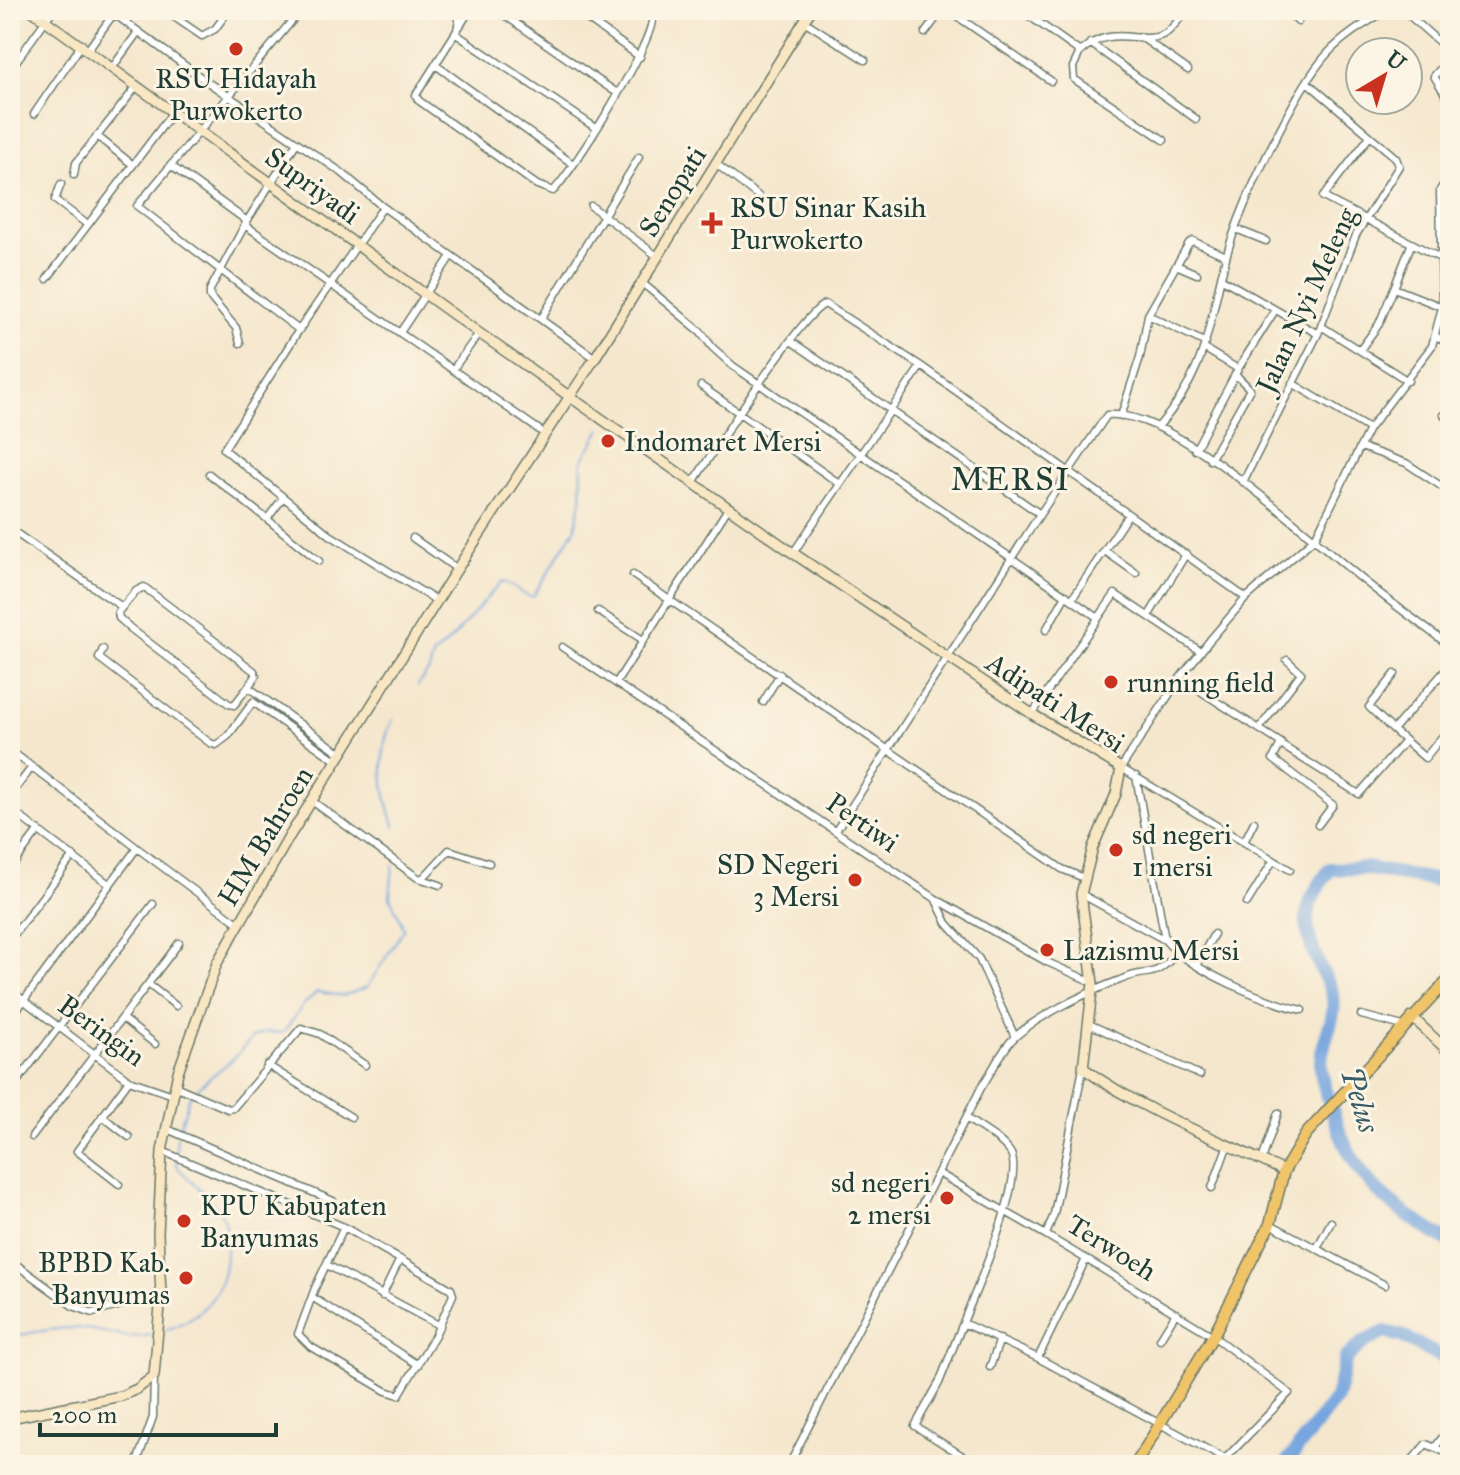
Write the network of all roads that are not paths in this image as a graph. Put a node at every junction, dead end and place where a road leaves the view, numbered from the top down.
1 (31, 10) edge
2 (53, 10) edge
3 (164, 10) edge
4 (229, 10) edge
5 (301, 10) edge
6 (461, 10) edge
7 (470, 10) edge
8 (497, 10) edge
9 (575, 10) edge
10 (644, 10) edge
11 (811, 10) edge
12 (945, 10) edge
13 (1021, 10) edge
14 (1188, 10) edge
15 (1287, 10) edge
16 (1387, 10) edge
17 (1403, 10) edge
18 (113, 11) edge
19 (46, 19) junction
20 (804, 21) junction
21 (1298, 22) dead end
22 (138, 32) junction
23 (925, 33) dead end
24 (456, 34) junction
25 (1141, 37) junction
26 (1090, 43) junction
27 (86, 46) junction
28 (1080, 52) junction
29 (1450, 52) edge
30 (640, 57) junction
31 (1450, 58) edge
32 (865, 60) dead end
33 (437, 66) junction
34 (112, 68) junction
35 (10, 70) edge
36 (1188, 70) dead end
37 (1051, 81) dead end
38 (1307, 82) junction
39 (137, 86) junction
40 (617, 93) junction
41 (228, 96) junction
42 (1450, 102) edge
43 (173, 112) junction
44 (34, 114) dead end
45 (1196, 119) dead end
46 (596, 128) junction
47 (200, 130) junction
48 (97, 136) junction
49 (1370, 136) junction
50 (1164, 140) dead end
51 (297, 142) junction
52 (639, 157) dead end
53 (715, 163) junction
54 (573, 164) junction
55 (133, 165) junction
56 (170, 165) junction
57 (74, 175) dead end
58 (1450, 175) edge
59 (61, 184) dead end
60 (271, 184) junction
61 (758, 196) dead end
62 (591, 206) dead end
63 (383, 207) junction
64 (602, 214) junction
65 (1363, 221) junction
66 (246, 223) junction
67 (88, 225) junction
68 (1236, 229) junction
69 (1266, 241) dead end
70 (358, 244) junction
71 (1411, 245) junction
72 (451, 256) junction
73 (657, 256) junction
74 (1226, 256) junction
75 (1436, 257) junction
76 (1176, 265) junction
77 (220, 270) junction
78 (1197, 274) dead end
79 (47, 279) dead end
80 (1222, 279) junction
81 (641, 282) junction
82 (332, 283) junction
83 (1394, 288) junction
84 (426, 294) junction
85 (1439, 307) junction
86 (1274, 312) junction
87 (1450, 313) edge
88 (1148, 315) junction
89 (541, 319) junction
90 (299, 330) junction
91 (1319, 330) junction
92 (401, 331) junction
93 (479, 333) junction
94 (1437, 337) junction
95 (791, 341) junction
96 (240, 343) dead end
97 (1450, 343) edge
98 (1205, 346) junction
99 (1360, 350) junction
100 (595, 358) junction
101 (921, 366) junction
102 (454, 368) junction
103 (1237, 372) junction
104 (1405, 379) junction
105 (1292, 383) junction
106 (760, 385) junction
107 (701, 386) dead end
108 (570, 394) junction
109 (889, 411) junction
110 (740, 413) junction
111 (1121, 416) junction
112 (1158, 427) junction
113 (1365, 427) junction
114 (545, 434) junction
115 (1361, 447) junction
116 (1195, 450) junction
117 (861, 454) junction
118 (1210, 460) junction
119 (1070, 469) junction
120 (209, 474) dead end
121 (694, 481) junction
122 (1243, 482) junction
123 (840, 484) junction
124 (1450, 492) edge
125 (283, 498) junction
126 (730, 506) junction
127 (1040, 514) junction
128 (1126, 518) dead end
129 (267, 519) junction
130 (10, 529) edge
131 (1311, 535) junction
132 (413, 538) dead end
133 (1105, 551) junction
134 (793, 553) junction
135 (1186, 554) junction
136 (1012, 558) junction
137 (319, 561) dead end
138 (457, 569) junction
139 (1136, 573) dead end
140 (633, 575) dead end
141 (1245, 596) junction
142 (1069, 597) junction
143 (668, 598) junction
144 (437, 601) junction
145 (122, 607) junction
146 (598, 611) dead end
147 (1149, 615) junction
148 (1097, 617) junction
149 (1046, 630) dead end
150 (643, 640) junction
151 (1450, 646) edge
152 (562, 647) dead end
153 (1196, 648) junction
154 (103, 649) dead end
155 (948, 657) junction
156 (1287, 660) dead end
157 (1450, 665) edge
158 (780, 674) junction
159 (1395, 674) dead end
160 (1180, 678) junction
161 (616, 683) junction
162 (248, 687) junction
163 (763, 702) dead end
164 (1032, 714) junction
165 (1450, 727) edge
166 (1259, 729) junction
167 (1393, 730) junction
168 (1405, 741) junction
169 (1281, 745) junction
170 (10, 750) edge
171 (888, 750) junction
172 (339, 757) junction
173 (32, 767) junction
174 (1119, 767) junction
175 (1136, 776) junction
176 (10, 796) edge
177 (312, 801) junction
178 (10, 809) edge
179 (1254, 822) dead end
180 (1318, 825) dead end
181 (837, 829) junction
182 (39, 830) junction
183 (1244, 842) junction
184 (137, 848) junction
185 (73, 856) junction
186 (1273, 861) junction
187 (489, 863) dead end
188 (10, 869) edge
189 (1290, 870) dead end
190 (1078, 876) junction
191 (422, 879) junction
192 (110, 885) junction
193 (440, 885) dead end
194 (1081, 894) junction
195 (936, 899) junction
196 (1247, 903) dead end
197 (153, 904) dead end
198 (238, 923) junction
199 (1214, 934) dead end
200 (10, 940) edge
201 (1165, 940) junction
202 (179, 943) dead end
203 (1178, 952) junction
204 (1197, 964) junction
205 (1450, 978) edge
206 (1089, 981) junction
207 (148, 984) junction
208 (10, 990) edge
209 (1092, 994) junction
210 (24, 1001) junction
211 (176, 1006) dead end
212 (1302, 1010) dead end
213 (1361, 1015) dead end
214 (1412, 1017) junction
215 (10, 1019) edge
216 (123, 1019) junction
217 (1089, 1024) junction
218 (1403, 1026) junction
219 (59, 1028) junction
220 (1015, 1037) junction
221 (155, 1044) dead end
222 (1450, 1053) edge
223 (95, 1055) junction
224 (267, 1065) junction
225 (365, 1065) dead end
226 (1083, 1068) junction
227 (1200, 1075) dead end
228 (129, 1080) junction
229 (177, 1090) junction
230 (10, 1091) edge
231 (1278, 1113) dead end
232 (102, 1116) junction
233 (351, 1117) dead end
234 (966, 1118) junction
235 (170, 1130) junction
236 (32, 1137) dead end
237 (129, 1137) dead end
238 (1227, 1147) junction
239 (166, 1152) junction
240 (1262, 1160) junction
241 (1284, 1171) junction
242 (938, 1173) junction
243 (119, 1184) dead end
244 (1212, 1188) dead end
245 (333, 1201) dead end
246 (1007, 1215) junction
247 (1331, 1222) dead end
248 (1270, 1224) junction
249 (344, 1227) junction
250 (1046, 1235) junction
251 (1317, 1248) junction
252 (400, 1259) junction
253 (1086, 1259) junction
254 (10, 1260) edge
255 (327, 1265) junction
256 (1385, 1285) dead end
257 (161, 1294) junction
258 (382, 1296) junction
259 (312, 1297) junction
260 (1176, 1313) junction
261 (963, 1323) junction
262 (440, 1326) junction
263 (1213, 1336) junction
264 (1000, 1339) junction
265 (1160, 1339) dead end
266 (1038, 1358) junction
267 (418, 1365) junction
268 (990, 1367) dead end
269 (154, 1376) junction
270 (10, 1418) edge
271 (1161, 1426) junction
272 (1450, 1427) edge
273 (1436, 1446) junction
274 (1450, 1454) edge
275 (136, 1465) edge
276 (789, 1465) edge
277 (977, 1465) edge
278 (1135, 1465) edge
279 (1408, 1465) edge

1 - 19 street, Supriyadi
2 - 19 street
3 - 4 street
5 - 41 street
6 - 24 street
7 - 24 street
8 - 40 street
9 - 30 street
10 - 30 street
11 - 20 street, Senopati
12 - 23 street
12 - 37 street
13 - 28 street
14 - 25 street
15 - 21 street
16 - 38 street
17 - 29 street
18 - 22 street
18 - 27 street
19 - 27 street, Supriyadi
19 - 35 street
20 - 32 street
20 - 53 street, Senopati
22 - 34 street
22 - 41 street
24 - 33 street
24 - 46 street
25 - 26 street
25 - 36 street
26 - 28 street
26 - 45 street
27 - 34 street, Supriyadi
27 - 44 street
28 - 50 street
30 - 40 street
31 - 42 street
33 - 54 street
33 - 54 street
34 - 39 street, Supriyadi
38 - 49 street, Jalan Nyi Meleng
38 - 68 street
39 - 43 street, Supriyadi
39 - 48 street
40 - 46 street
41 - 47 street
41 - 51 street
43 - 47 street, Supriyadi
43 - 55 street
46 - 54 street
47 - 56 street
47 - 60 street, Supriyadi
48 - 55 street
48 - 57 street
49 - 65 street, Jalan Nyi Meleng
49 - 65 street
51 - 60 street
51 - 63 street
52 - 64 street
53 - 61 street
53 - 73 street, Senopati
55 - 67 street
56 - 66 street
56 - 77 street
58 - 75 street
59 - 67 street
60 - 66 street
60 - 70 street, Supriyadi
62 - 64 street
63 - 70 street
63 - 72 street
64 - 73 street
64 - 89 street
65 - 71 street
65 - 91 street, Jalan Nyi Meleng
66 - 77 street
66 - 82 street
67 - 79 street
68 - 69 street
68 - 74 street
70 - 82 street
70 - 84 street, Supriyadi
71 - 75 street
71 - 83 street
72 - 84 street
72 - 89 street
73 - 81 street, Senopati
74 - 76 street
74 - 80 street
75 - 85 street
76 - 78 street
76 - 88 street
77 - 90 street
77 - 96 street
80 - 86 street
80 - 98 street
81 - 100 street, Senopati
81 - 106 street
82 - 90 street
82 - 92 street
83 - 85 street
83 - 99 street
84 - 92 street
84 - 93 street, Supriyadi
85 - 87 street
85 - 94 street
86 - 91 street
86 - 103 street
88 - 98 street
88 - 111 street
89 - 100 street
90 - 125 street
91 - 99 street
91 - 105 street, Jalan Nyi Meleng
92 - 102 street
93 - 102 street
93 - 108 street, Supriyadi
94 - 97 street
94 - 104 street
95 - 101 street
95 - 106 street
95 - 109 street
98 - 103 street
98 - 112 street
99 - 104 street
100 - 108 street, Senopati
101 - 109 street
101 - 119 street
102 - 114 street
103 - 116 street
103 - 118 street
104 - 113 street
105 - 113 street
105 - 122 street, Jalan Nyi Meleng
106 - 110 street
106 - 117 street
107 - 110 street
108 - 114 street, HM Bahroen
108 - 121 street, Adipati Mersi
109 - 117 street
109 - 127 street
110 - 121 street
110 - 123 street
111 - 112 street
111 - 119 street
112 - 116 street
113 - 115 street
114 - 138 street, HM Bahroen
115 - 124 street
115 - 131 street
116 - 118 street
117 - 123 street
117 - 136 street
118 - 122 street
119 - 127 street
119 - 135 street
120 - 129 street
121 - 126 street, Adipati Mersi
122 - 131 street
123 - 134 street
125 - 129 street
125 - 144 street
126 - 134 street, Adipati Mersi
126 - 143 street
127 - 136 street
128 - 133 street
129 - 137 street
130 - 145 street
131 - 141 street
131 - 151 street
132 - 138 street
133 - 139 street
133 - 142 street
134 - 155 street, Adipati Mersi
135 - 141 street
135 - 147 street
136 - 142 street
136 - 155 street
138 - 144 street, HM Bahroen
140 - 143 street
141 - 153 street
142 - 148 street
142 - 149 street
143 - 150 street
143 - 158 street
144 - 172 street, HM Bahroen
145 - 162 street
145 - 162 street
146 - 150 street
147 - 148 street
147 - 153 street
148 - 164 street
150 - 161 street
152 - 161 street, Pertiwi
153 - 160 street
154 - 172 street
155 - 164 street, Adipati Mersi
155 - 171 street
156 - 166 street
157 - 167 street
158 - 163 street
158 - 171 street
159 - 167 street
160 - 166 street
160 - 174 street
161 - 181 street, Pertiwi
162 - 172 street
164 - 174 street, Adipati Mersi
165 - 168 street
166 - 169 street
167 - 168 street
168 - 169 street
169 - 180 street
170 - 173 street
171 - 181 street
171 - 190 street
172 - 177 street, HM Bahroen
173 - 176 street
173 - 184 street
174 - 175 street
174 - 190 street, Adipati Mersi
175 - 183 street
175 - 201 street
177 - 191 street
177 - 198 street, HM Bahroen
178 - 182 street
179 - 183 street
181 - 195 street, Pertiwi
182 - 185 street
182 - 188 street
183 - 186 street
184 - 192 street
184 - 198 street
185 - 192 street
185 - 200 street
186 - 189 street
186 - 196 street
187 - 191 street
190 - 194 street, Adipati Mersi
191 - 193 street
192 - 210 street
194 - 201 street
194 - 206 street, Adipati Mersi
195 - 206 street, Pertiwi
195 - 220 street
197 - 219 street
198 - 229 street, HM Bahroen
199 - 204 street
201 - 203 street
202 - 207 street
203 - 204 street
203 - 209 street
204 - 212 street
205 - 214 main road
206 - 209 street, Adipati Mersi
207 - 211 street
207 - 216 street
208 - 210 street, Beringin
209 - 217 street, Adipati Mersi
209 - 220 street
210 - 215 street
210 - 219 street, Beringin
213 - 218 street
214 - 218 main road
214 - 222 street
216 - 221 street
216 - 223 street
217 - 226 street, Adipati Mersi
217 - 227 street
218 - 241 main road
219 - 223 street, Beringin
219 - 230 street
220 - 234 street
223 - 228 street, Beringin
223 - 236 street
224 - 225 street
224 - 229 street, Beringin
224 - 233 street
226 - 238 street
226 - 250 street, Terwoeh
228 - 229 street, Beringin
228 - 232 street
229 - 235 street, HM Bahroen
231 - 240 street
232 - 237 street
232 - 243 street
234 - 242 street
234 - 246 street
235 - 239 street, HM Bahroen
235 - 245 street
238 - 240 street
238 - 244 street
239 - 249 street
239 - 257 street, HM Bahroen
240 - 241 street
241 - 248 main road
242 - 246 street
242 - 276 street
246 - 250 street
246 - 261 street
247 - 251 street
248 - 251 street
248 - 263 main road
249 - 252 street
249 - 255 street
250 - 253 street, Terwoeh
251 - 256 street
252 - 258 street
252 - 262 street
253 - 260 street, Terwoeh
253 - 266 street
254 - 257 street
255 - 258 street
255 - 259 street
257 - 269 street, HM Bahroen
258 - 262 street
259 - 267 street
259 - 267 street
260 - 263 street, Terwoeh
260 - 265 street
261 - 264 street
261 - 277 street
262 - 267 street
263 - 271 main road
263 - 271 street, Terwoeh
264 - 266 street
264 - 268 street
266 - 271 street
269 - 270 street
269 - 275 street
271 - 278 main road
272 - 273 street
273 - 274 street
273 - 279 street

